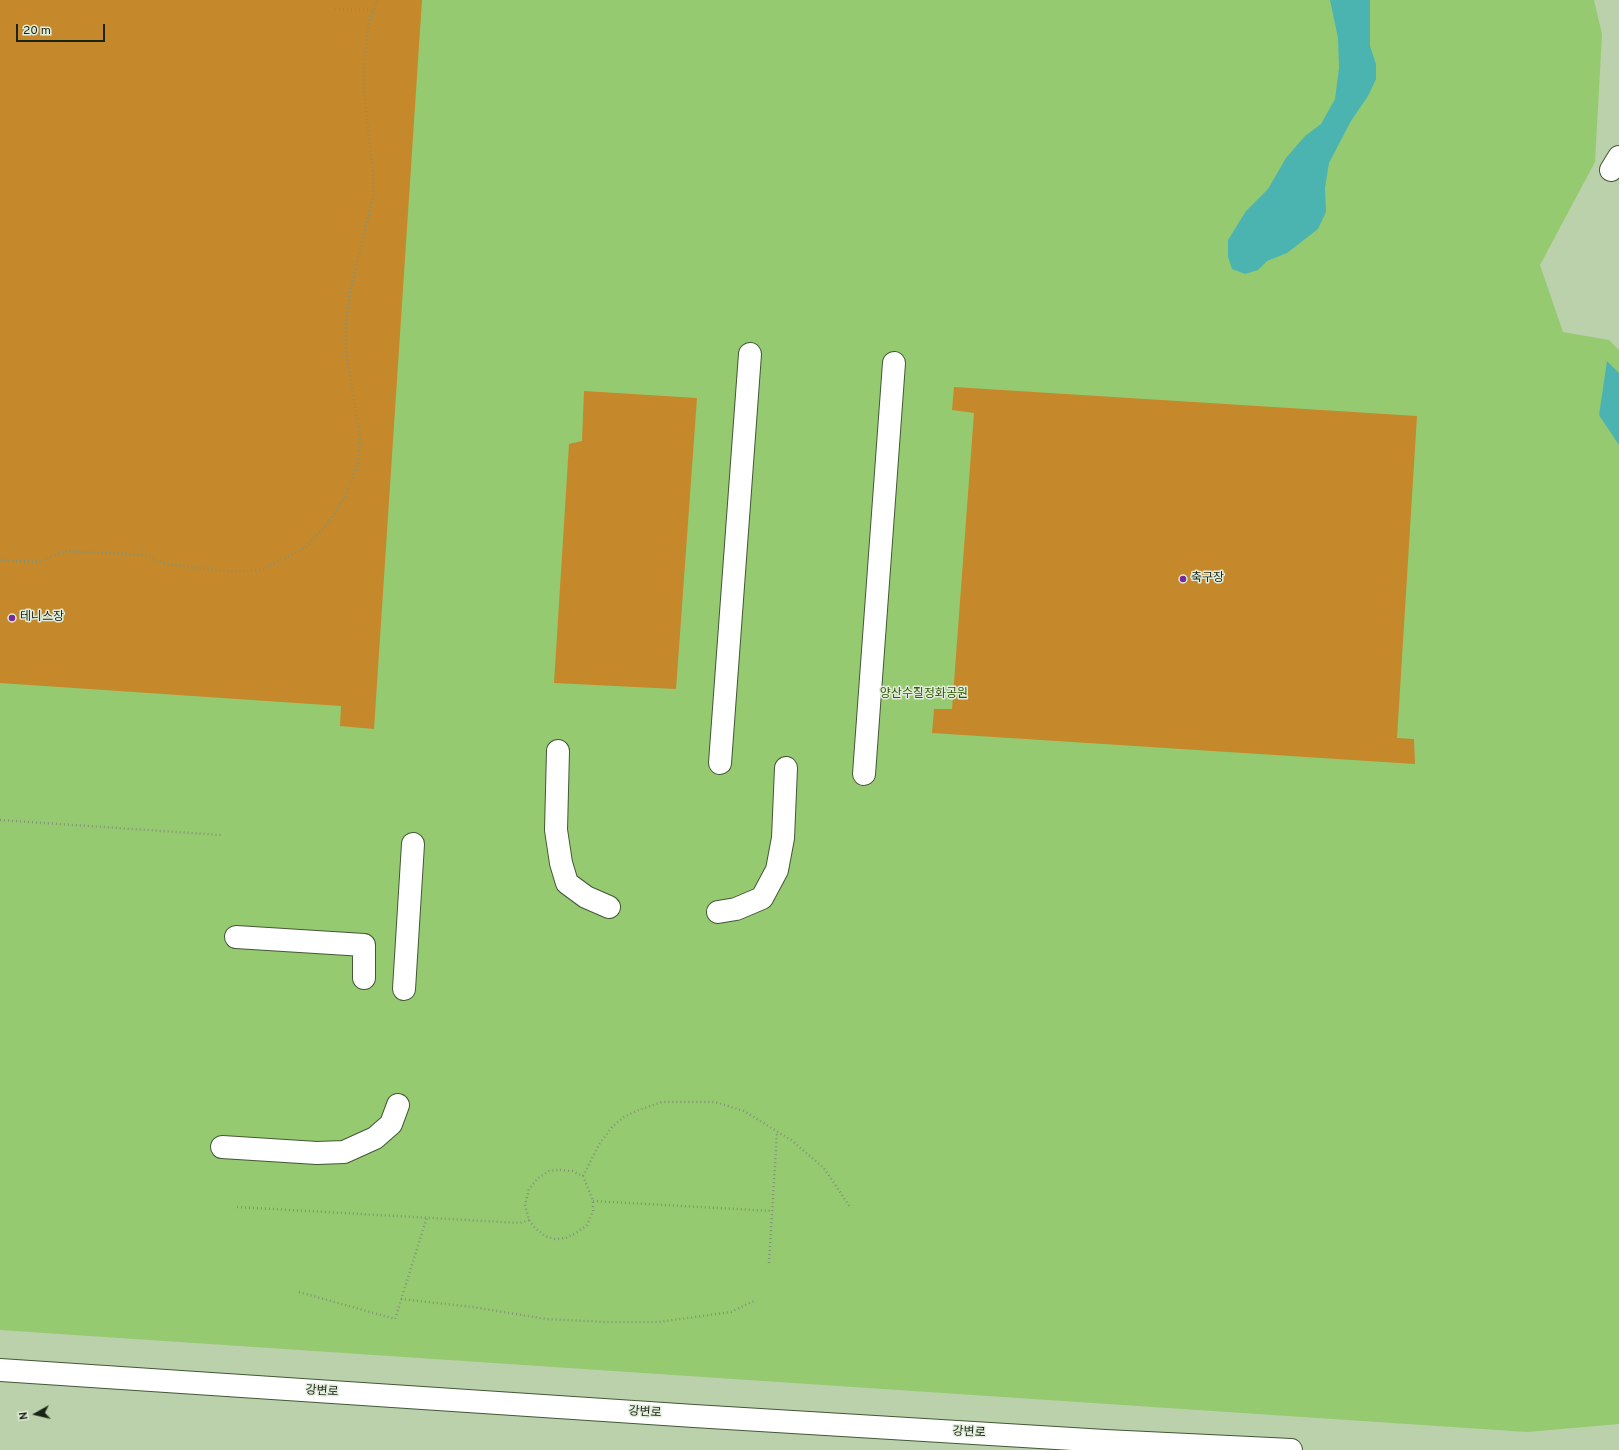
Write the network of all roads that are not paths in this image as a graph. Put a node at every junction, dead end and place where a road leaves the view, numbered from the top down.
1 (750, 354) dead end
2 (894, 363) dead end
3 (558, 751) dead end
4 (720, 763) dead end
5 (786, 768) dead end
6 (864, 774) dead end
7 (413, 844) dead end
8 (609, 907) dead end
9 (718, 912) dead end
10 (236, 937) dead end
11 (364, 978) dead end
12 (404, 989) dead end
13 (398, 1105) dead end
14 (222, 1147) dead end
15 (0, 1370) edge
16 (1291, 1450) edge

1 - 4 street
2 - 6 street
3 - 8 street
5 - 9 street
7 - 12 street
10 - 11 street
13 - 14 street
15 - 16 street, 강변로

